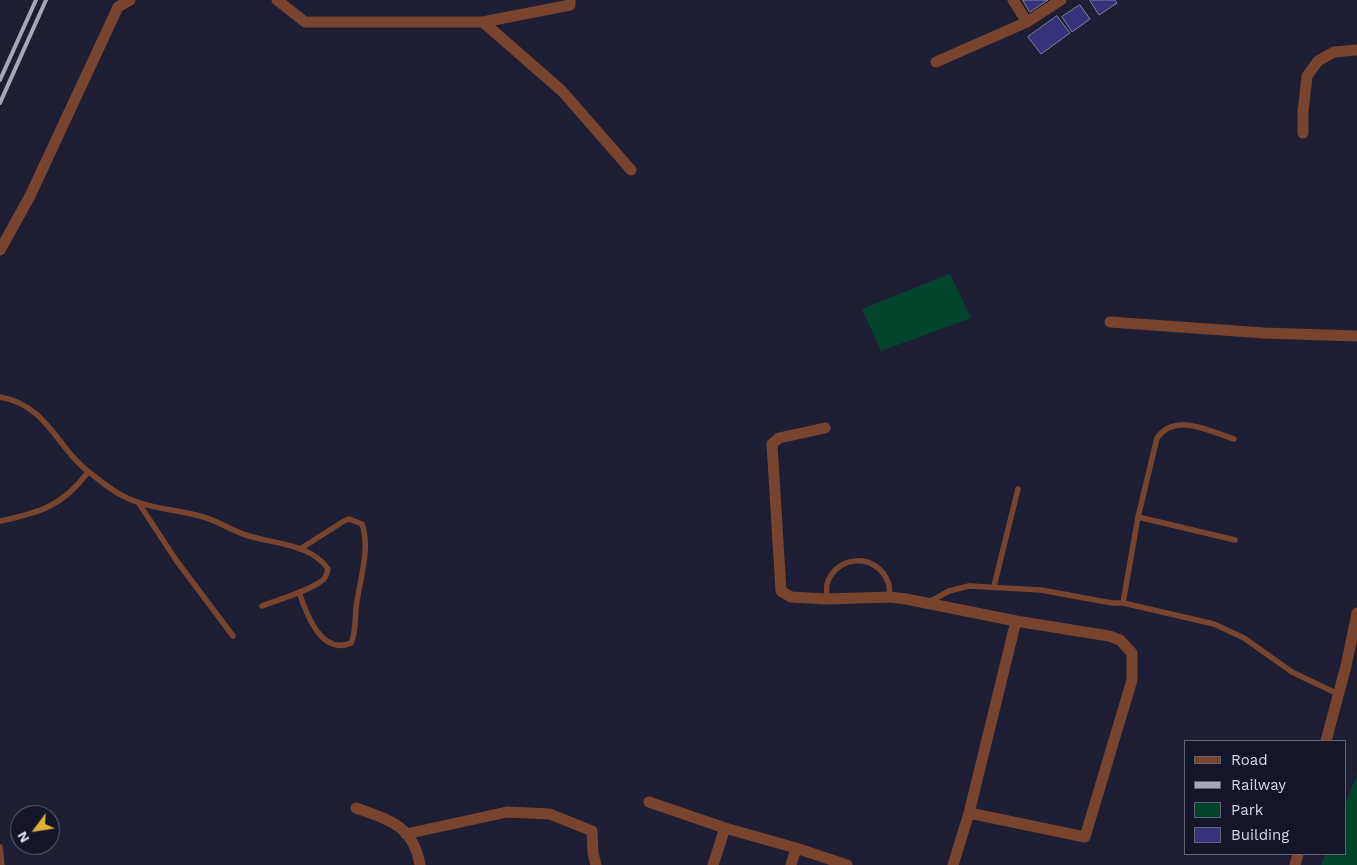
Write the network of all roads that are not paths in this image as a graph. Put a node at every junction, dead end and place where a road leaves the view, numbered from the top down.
1 (130, 0) edge
2 (277, 0) edge
3 (570, 0) edge
4 (1013, 0) edge
5 (1061, 0) edge
6 (483, 22) junction
7 (1027, 22) junction
8 (1357, 50) edge
9 (936, 62) dead end
10 (1304, 133) dead end
11 (631, 170) dead end
12 (0, 250) edge
13 (1110, 322) dead end
14 (1357, 336) edge
15 (0, 397) edge
16 (825, 428) dead end
17 (1234, 439) dead end
18 (88, 472) junction
19 (1018, 489) dead end
20 (138, 502) junction
21 (1138, 517) junction
22 (0, 521) edge
23 (1236, 540) dead end
24 (300, 549) junction
25 (994, 586) junction
26 (299, 592) junction
27 (890, 597) junction
28 (827, 599) junction
29 (927, 603) junction
30 (1123, 603) junction
31 (262, 606) dead end
32 (1357, 612) edge
33 (1016, 621) junction
34 (233, 636) dead end
35 (1338, 694) junction
36 (1326, 740) edge
37 (649, 802) dead end
38 (356, 808) dead end
39 (969, 813) junction
40 (725, 828) junction
41 (406, 834) junction
42 (0, 847) edge
43 (796, 848) junction
44 (2, 865) edge
45 (420, 865) edge
46 (596, 865) edge
47 (713, 865) edge
48 (790, 865) edge
49 (847, 865) edge
50 (952, 865) edge

1 - 12 street
2 - 6 street
3 - 6 street
4 - 7 street
5 - 7 street
6 - 11 street
7 - 9 street
8 - 10 street
13 - 14 street
15 - 18 lane
16 - 28 street
17 - 21 lane
18 - 20 lane
18 - 22 lane
19 - 25 lane
20 - 24 lane
20 - 34 lane
21 - 23 lane
21 - 30 lane
24 - 26 lane
24 - 26 lane
25 - 29 lane
25 - 30 lane
26 - 31 lane
27 - 28 street
27 - 28 lane
27 - 29 street
29 - 33 street
30 - 35 lane
32 - 35 street
33 - 39 street
33 - 39 street
35 - 36 street
37 - 40 street
38 - 41 street
39 - 50 street
40 - 43 street
40 - 47 street
41 - 45 street
41 - 46 street
42 - 44 lane
43 - 48 street
43 - 49 street

